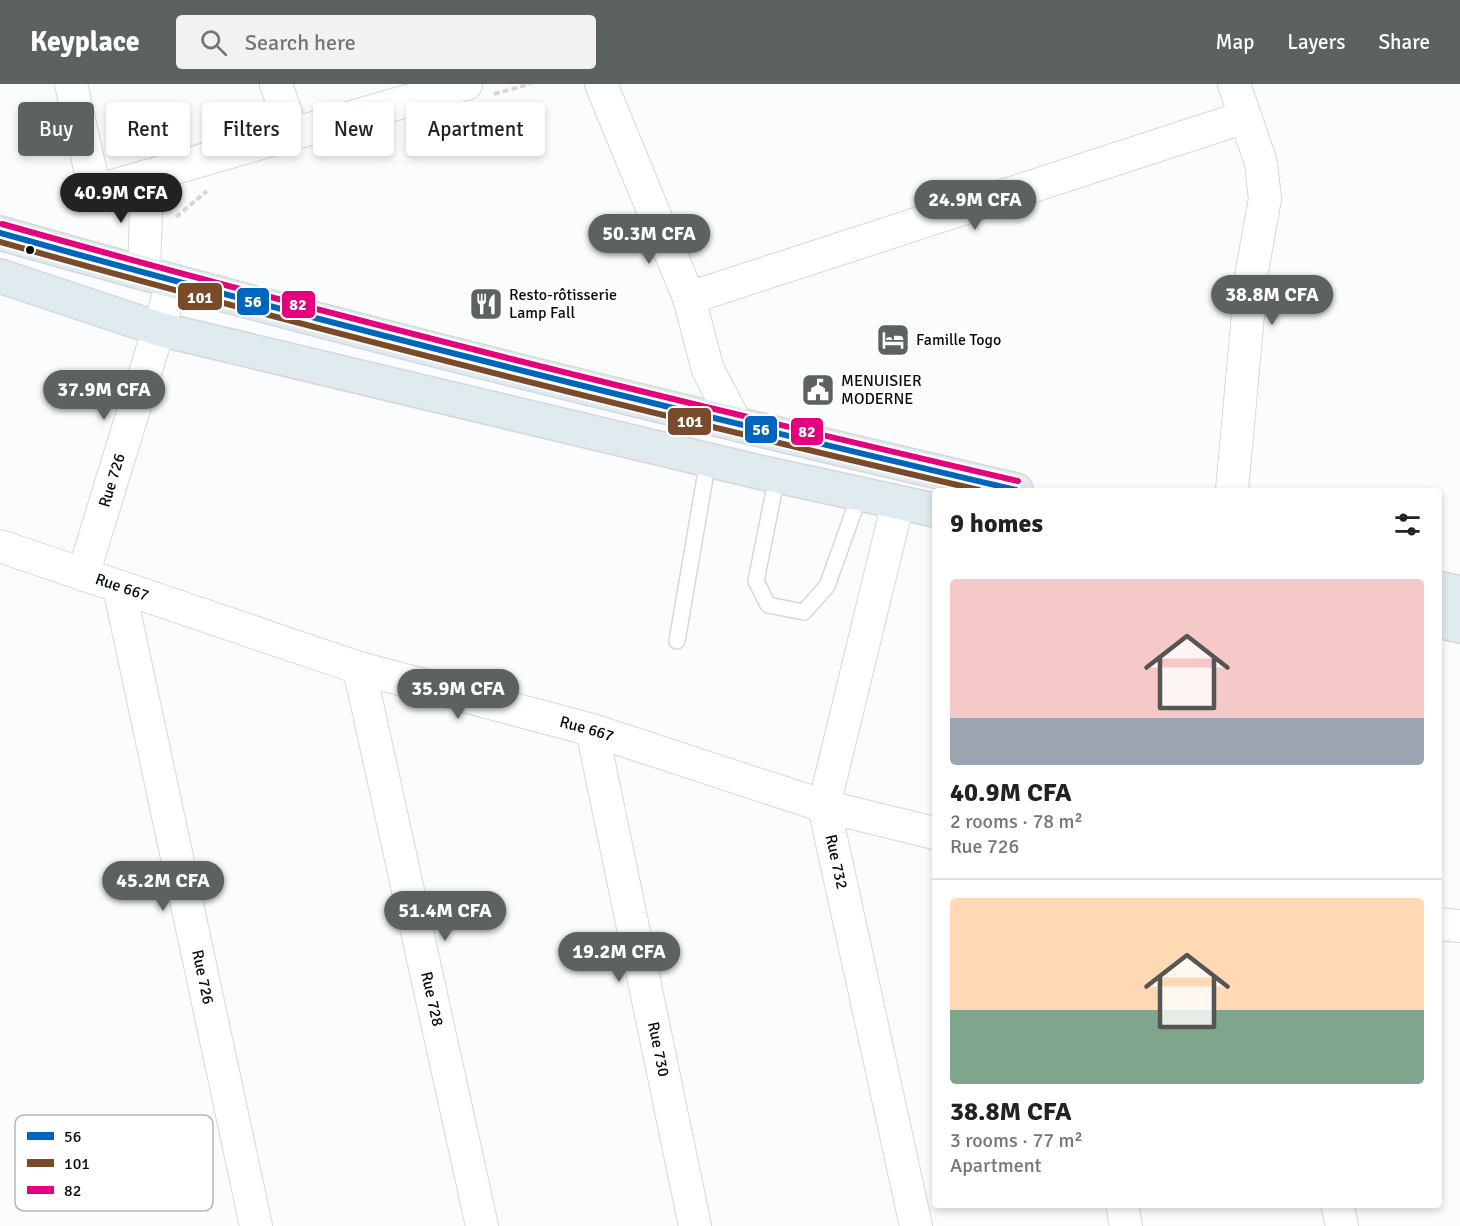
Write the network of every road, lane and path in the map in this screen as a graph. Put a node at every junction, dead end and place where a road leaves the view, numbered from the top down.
1 (71, 84) edge
2 (276, 84) edge
3 (466, 84) edge
4 (601, 84) edge
5 (1234, 84) edge
6 (282, 102) edge
7 (1245, 117) junction
8 (301, 132) edge
9 (219, 156) edge
10 (147, 177) junction
11 (0, 233) edge
12 (0, 276) edge
13 (158, 278) junction
14 (689, 298) junction
15 (159, 329) junction
16 (737, 425) junction
17 (708, 460) junction
18 (777, 476) junction
19 (1007, 488) edge
20 (1232, 488) edge
21 (860, 494) junction
22 (898, 502) junction
23 (932, 510) edge
24 (0, 546) edge
25 (83, 575) junction
26 (118, 587) junction
27 (1442, 589) edge
28 (1460, 593) edge
29 (1442, 622) edge
30 (1460, 626) edge
31 (677, 641) dead end
32 (359, 668) junction
33 (592, 730) junction
34 (824, 806) junction
35 (932, 833) edge
36 (1442, 924) edge
37 (1460, 926) edge
38 (1123, 1208) edge
39 (1339, 1208) edge
40 (256, 1226) edge
41 (482, 1226) edge
42 (695, 1226) edge
43 (916, 1226) edge
44 (1126, 1226) edge
45 (1342, 1226) edge

1 - 10 street
2 - 6 street
3 - 8 street
4 - 14 street
5 - 7 street
7 - 14 street
7 - 20 street
9 - 10 street
10 - 13 street, Rue 726
11 - 13 main road
12 - 15 main road
13 - 15 street, Rue 726
13 - 16 main road
14 - 16 street
15 - 17 main road
15 - 25 street, Rue 726
16 - 19 main road
17 - 18 main road
17 - 31 lane
18 - 21 main road
18 - 21 lane
21 - 22 main road
22 - 23 main road
22 - 34 street, Rue 732
24 - 25 street, Rue 667
25 - 26 street, Rue 667
26 - 32 street, Rue 667
26 - 40 street, Rue 726
27 - 28 main road
29 - 30 main road
32 - 33 street, Rue 667
32 - 41 street, Rue 728
33 - 34 street, Rue 667
33 - 42 street, Rue 730
34 - 35 street, Rue 667
34 - 43 street, Rue 732
36 - 37 street
38 - 44 street
39 - 45 street

